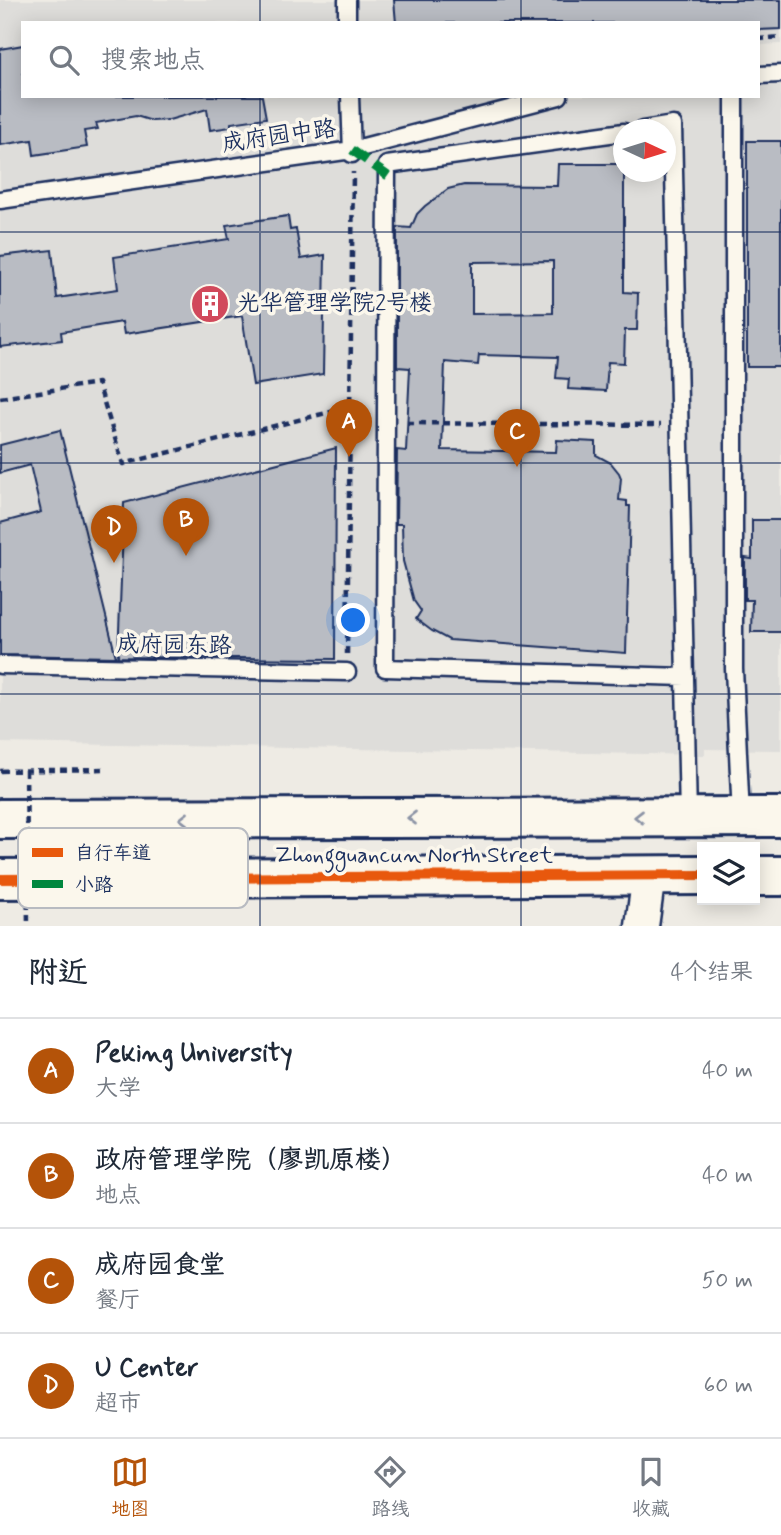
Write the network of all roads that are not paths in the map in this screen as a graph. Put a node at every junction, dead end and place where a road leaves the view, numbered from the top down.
1 (346, 0) edge
2 (347, 21) edge
3 (781, 74) edge
4 (760, 75) edge
5 (350, 98) edge
6 (552, 98) edge
7 (734, 98) edge
8 (613, 134) edge
9 (352, 152) junction
10 (674, 182) edge
11 (0, 200) edge
12 (0, 665) edge
13 (347, 672) road end
14 (685, 677) junction
15 (688, 817) junction
16 (741, 817) junction
17 (781, 817) edge
18 (0, 819) edge
19 (649, 875) junction
20 (697, 875) edge
21 (760, 876) edge
22 (781, 876) edge
23 (248, 877) edge
24 (0, 879) edge
25 (18, 879) edge
26 (642, 926) edge

1 - 2 lane
3 - 4 lane
5 - 9 lane
6 - 9 lane, 成府园中路
7 - 16 lane
8 - 14 lane
9 - 11 lane, 成府园中路
10 - 14 lane
12 - 13 lane, 成府园东路
14 - 15 lane
15 - 16 main road, Zhongguancun North Street
15 -> 18 main road, Zhongguancun North Street
16 - 17 main road, Zhongguancun North Street
19 - 20 main road, Zhongguancun North Street
19 - 23 main road, Zhongguancun North Street
19 - 26 street
21 - 22 main road
24 - 25 main road, Zhongguancun North Street

